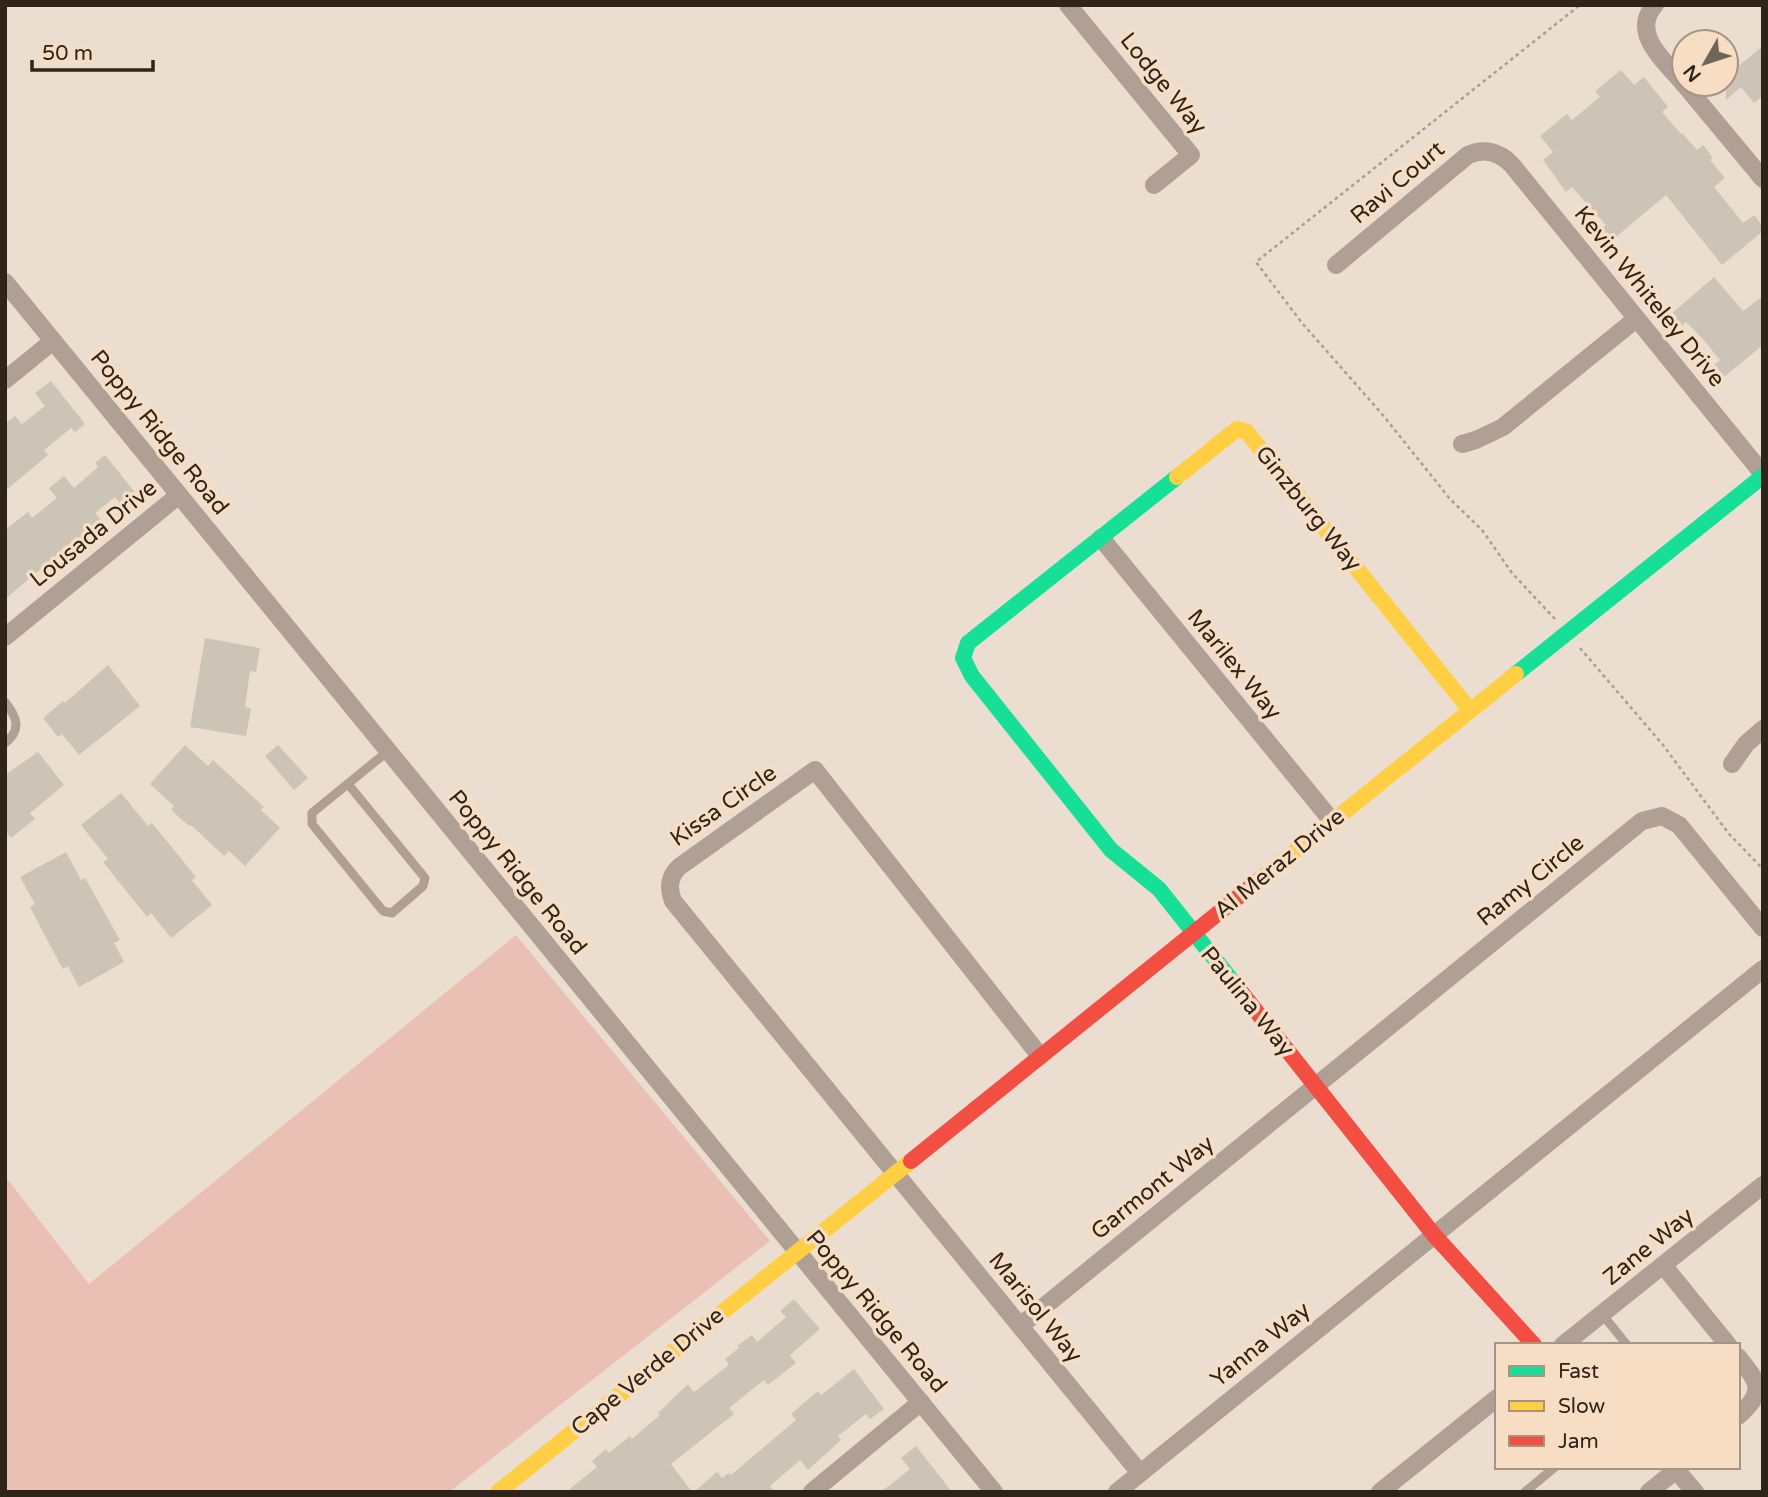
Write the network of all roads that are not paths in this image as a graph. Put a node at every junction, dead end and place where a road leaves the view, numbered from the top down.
1 (1068, 5) edge
2 (1655, 5) edge
3 (1670, 66) edge
4 (1696, 98) edge
5 (1496, 153) joint
6 (1763, 179) edge
7 (1154, 186) dead end
8 (1336, 265) dead end
9 (5, 282) edge
10 (1636, 319) junction
11 (53, 341) junction
12 (5, 380) edge
13 (1462, 444) dead end
14 (1763, 475) edge
15 (179, 495) junction
16 (1101, 538) junction
17 (5, 636) edge
18 (963, 658) joint
19 (5, 702) edge
20 (1470, 710) junction
21 (1763, 729) edge
22 (5, 743) edge
23 (388, 751) junction
24 (1732, 764) dead end
25 (348, 784) junction
26 (1332, 821) junction
27 (1763, 928) edge
28 (1193, 932) junction
29 (1763, 969) edge
30 (1040, 1056) junction
31 (1315, 1086) junction
32 (894, 1172) junction
33 (1763, 1185) edge
34 (1434, 1235) junction
35 (796, 1251) junction
36 (1663, 1265) junction
37 (1602, 1314) junction
38 (1020, 1326) junction
39 (1532, 1343) edge
40 (1566, 1343) edge
41 (1625, 1343) edge
42 (1726, 1343) edge
43 (1740, 1360) edge
44 (1495, 1400) edge
45 (921, 1402) junction
46 (1740, 1414) edge
47 (1553, 1469) edge
48 (1678, 1469) edge
49 (1140, 1473) junction
50 (498, 1492) edge
51 (812, 1492) edge
52 (994, 1492) edge
53 (1117, 1492) edge
54 (1380, 1492) edge
55 (1525, 1492) edge
56 (1650, 1492) edge
57 (1695, 1492) edge

1 - 7 street, Lodge Way
2 - 3 street
4 - 6 street
5 - 8 street, Ravi Court
5 - 10 street, Kevin Whiteley Drive
9 - 11 street, Poppy Ridge Road
10 - 13 street
10 - 14 street, Kevin Whiteley Drive
11 - 12 street
11 - 15 street, Poppy Ridge Road
14 - 20 street, Al Meraz Drive
15 - 17 street, Lousada Drive
15 - 23 street, Poppy Ridge Road
16 - 18 street, Ginzburg Way
16 - 20 street, Ginzburg Way
16 - 26 street, Marilex Way
18 - 28 street, Paulina Way
19 - 22 lane
20 - 26 street, Al Meraz Drive
21 - 24 street
23 - 25 lane
23 - 35 street, Poppy Ridge Road
25 - 25 lane
26 - 28 street, Al Meraz Drive
27 - 31 street, Ramy Circle
28 - 30 street, Al Meraz Drive
28 - 31 street, Paulina Way
29 - 34 street
30 - 32 street, Al Meraz Drive
30 - 32 street, Kissa Circle
31 - 34 street, Paulina Way
31 - 38 street, Garmont Way
32 - 35 street, Al Meraz Drive
32 - 38 street, Marisol Way
33 - 36 street, Zane Way
34 - 39 street, Paulina Way
34 - 49 street, Yanna Way
35 - 45 street, Poppy Ridge Road
35 - 50 street, Cape Verde Drive
36 - 37 street, Zane Way
36 - 42 street
37 - 40 street, Zane Way
37 - 41 lane
38 - 49 street, Marisol Way
43 - 46 street
44 - 54 street
45 - 51 street
45 - 52 street, Poppy Ridge Road
47 - 55 lane
48 - 56 street
48 - 57 street
49 - 53 street, Yanna Way

